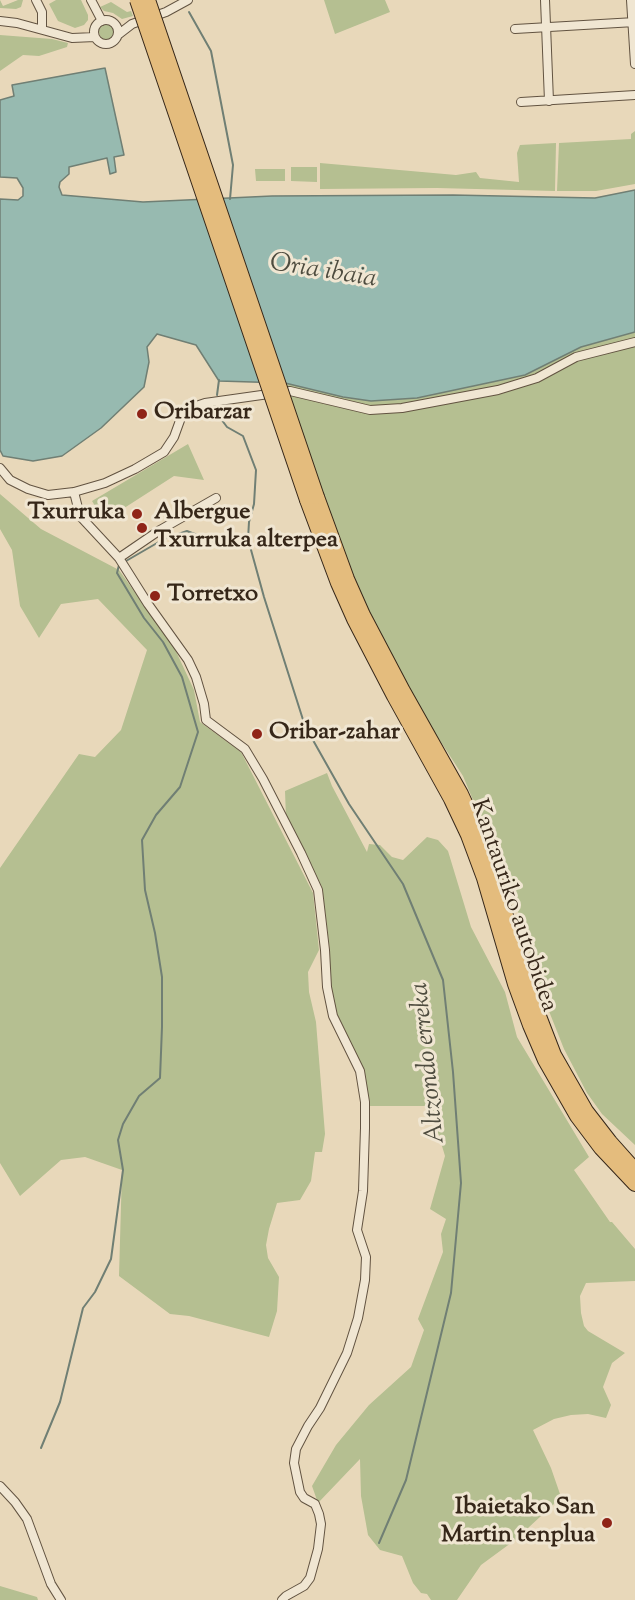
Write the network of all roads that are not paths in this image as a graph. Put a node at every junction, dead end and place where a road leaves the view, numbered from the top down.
1 (36, 0) edge
2 (91, 0) edge
3 (137, 0) edge
4 (148, 0) edge
5 (188, 0) edge
6 (545, 0) edge
7 (631, 0) edge
8 (0, 21) edge
9 (102, 21) junction
10 (634, 22) edge
11 (115, 24) junction
12 (132, 24) junction
13 (547, 28) junction
14 (42, 29) junction
15 (515, 29) dead end
16 (118, 34) junction
17 (92, 36) junction
18 (635, 64) edge
19 (635, 96) edge
20 (549, 101) junction
21 (521, 102) dead end
22 (635, 342) edge
23 (0, 468) edge
24 (74, 492) junction
25 (216, 498) dead end
26 (312, 499) junction
27 (119, 558) junction
28 (635, 1170) edge
29 (635, 1184) edge
30 (0, 1486) edge
31 (61, 1600) edge
32 (282, 1600) edge

1 - 14 street
2 - 9 street
3 - 26 highway, bridge
4 - 26 highway, bridge
5 - 12 street
6 - 13 street
7 - 10 street
8 - 14 street
9 - 11 street
9 - 17 street
10 - 13 street
10 - 18 street
11 - 12 street
11 - 16 street
12 - 16 street
13 - 15 street
13 - 20 street
14 - 17 street
16 - 17 street
19 - 20 street
20 - 21 street
22 - 24 street
23 - 24 street
24 - 27 street
25 - 27 street
26 - 28 highway, Kantauriko autobidea
26 - 29 highway, Kantauriko autobidea
27 - 32 street
30 - 31 street

